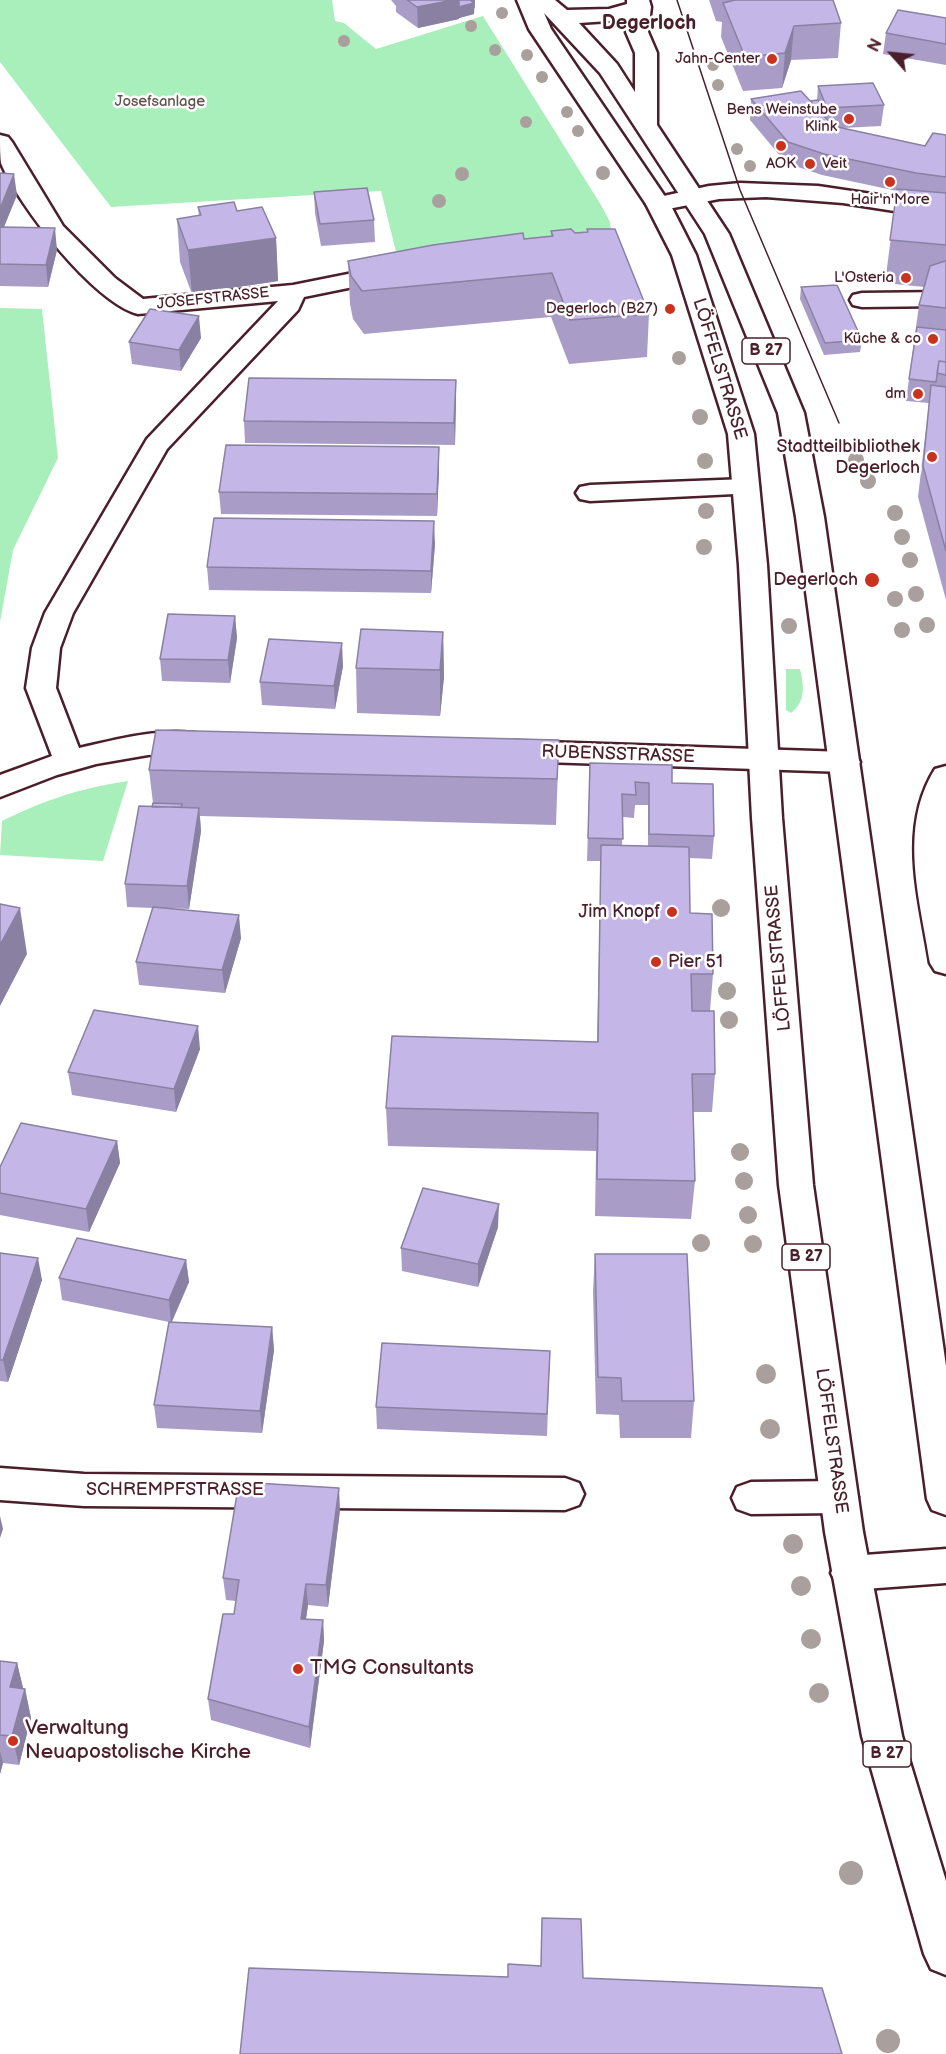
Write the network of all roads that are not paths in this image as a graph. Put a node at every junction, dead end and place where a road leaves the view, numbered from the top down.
1 (528, 0) edge
2 (542, 0) edge
3 (639, 4) edge
4 (562, 17) junction
5 (637, 32) junction
6 (609, 69) junction
7 (590, 101) junction
8 (647, 123) junction
9 (0, 142) edge
10 (693, 196) junction
11 (658, 204) junction
12 (946, 212) edge
13 (420, 267) edge
14 (293, 292) junction
15 (946, 299) edge
16 (862, 300) dead end
17 (746, 487) junction
18 (590, 493) dead end
19 (223, 743) edge
20 (485, 750) edge
21 (68, 760) junction
22 (764, 760) junction
23 (844, 762) junction
24 (946, 776) edge
25 (0, 787) edge
26 (946, 963) edge
27 (0, 1484) edge
28 (565, 1494) dead end
29 (839, 1497) junction
30 (751, 1498) dead end
31 (946, 1499) edge
32 (946, 1566) edge
33 (851, 1573) junction
34 (946, 1954) edge

1 - 7 main road, LÖFFELSTRASSE / B 27
2 - 4 main road, B 27
3 - 4 main road
3 - 5 main road
4 - 6 main road, B 27
5 - 6 main road
5 - 8 main road
6 - 7 main road
6 - 8 main road, B 27
7 - 11 main road, LÖFFELSTRASSE / B 27
8 - 10 main road, B 27
9 - 14 main road, JOSEFSTRASSE
10 - 11 main road
10 - 12 main road
10 - 23 main road, B 27
11 - 17 main road, LÖFFELSTRASSE / B 27
13 - 14 main road, JOSEFSTRASSE
14 - 21 main road
15 - 16 main road
17 - 18 main road
17 - 22 main road, LÖFFELSTRASSE / B 27
19 - 21 main road
20 - 22 main road, RUBENSSTRASSE
21 - 25 main road
22 - 23 main road, RUBENSSTRASSE
22 - 29 main road, LÖFFELSTRASSE / B 27
23 - 31 main road, B 27
24 - 26 main road
27 - 28 main road, SCHREMPFSTRASSE
29 - 30 main road
29 - 33 main road, LÖFFELSTRASSE / B 27
32 - 33 main road
33 - 34 main road, LÖFFELSTRASSE / B 27

